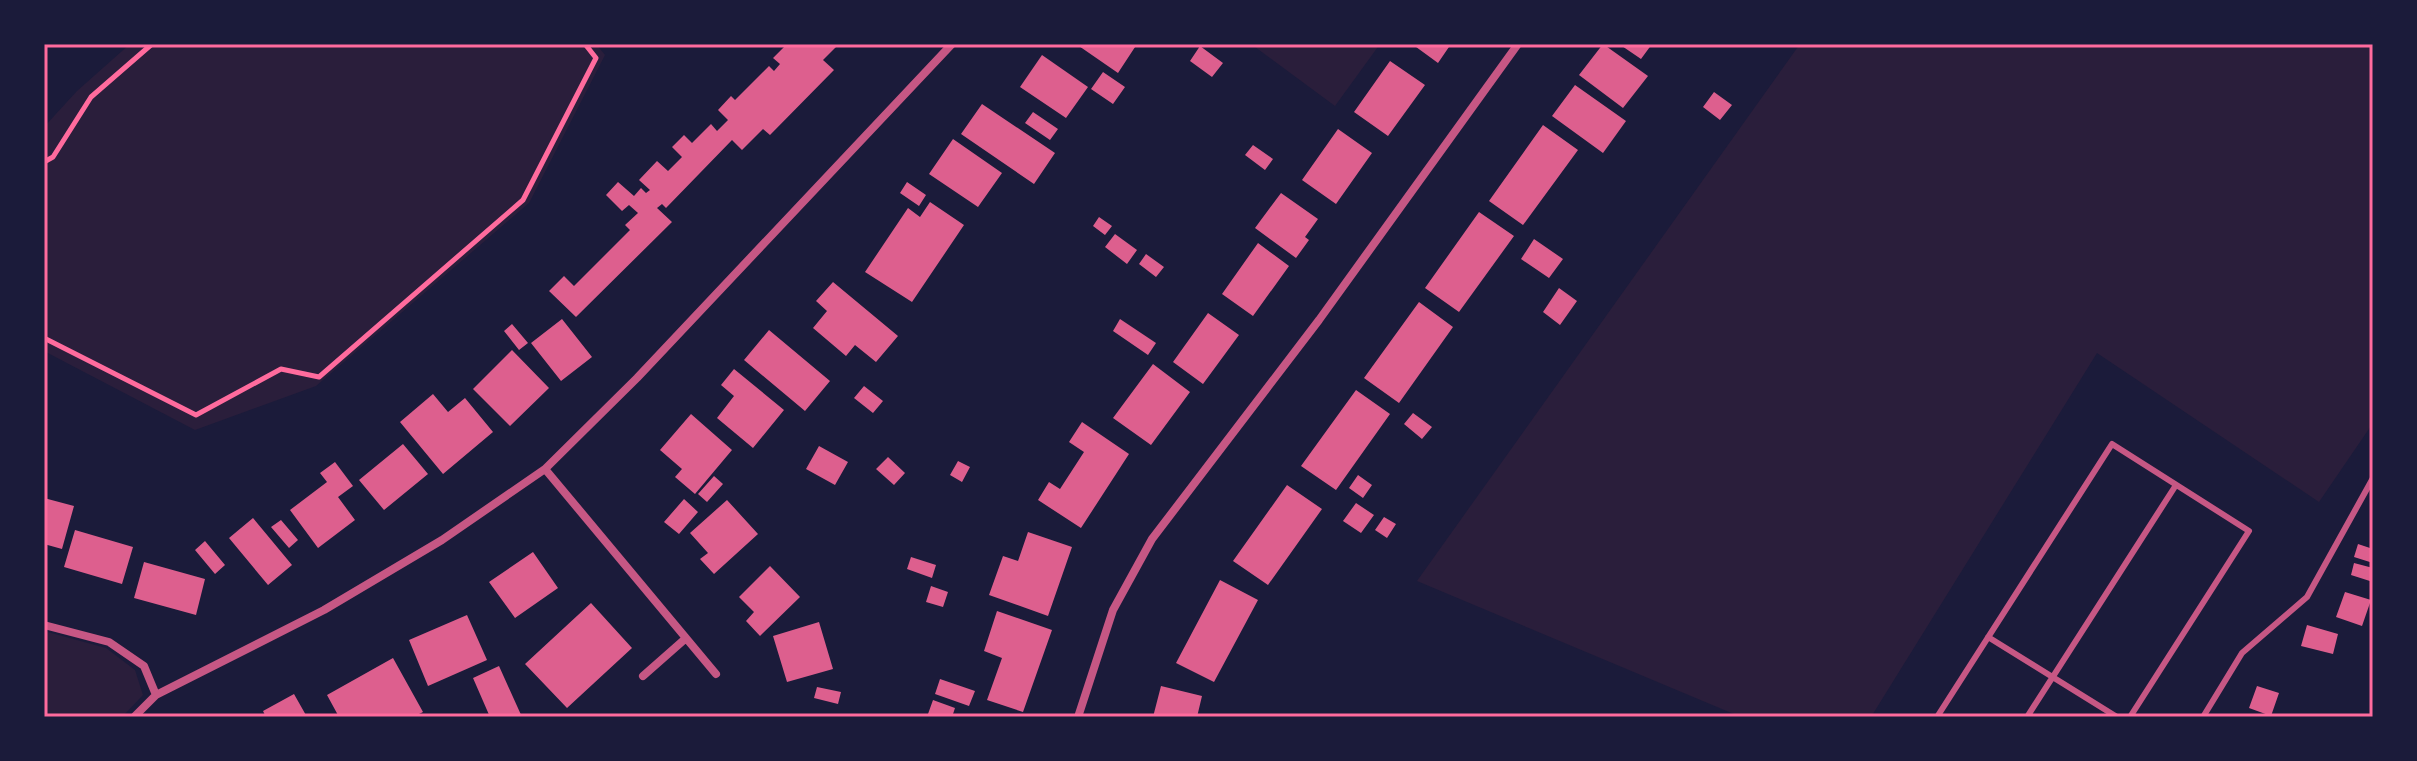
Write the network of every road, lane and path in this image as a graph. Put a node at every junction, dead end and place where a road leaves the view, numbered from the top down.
1 (152, 44) edge
2 (585, 44) edge
3 (952, 44) edge
4 (1518, 44) edge
5 (44, 162) edge
6 (44, 338) edge
7 (545, 469) junction
8 (2373, 478) edge
9 (2176, 485) junction
10 (44, 625) edge
11 (1988, 637) junction
12 (685, 639) junction
13 (716, 674) dead end
14 (643, 676) dead end
15 (2052, 677) junction
16 (156, 695) junction
17 (134, 717) edge
18 (1078, 717) edge
19 (1937, 717) edge
20 (2027, 717) edge
21 (2117, 717) edge
22 (2130, 717) edge
23 (2203, 717) edge

1 - 5 path
2 - 6 path
3 - 7 street
4 - 18 street
7 - 12 street
7 - 16 street
8 - 23 lane
9 - 11 lane
9 - 15 lane
9 - 22 lane
10 - 16 street
11 - 15 lane
11 - 19 lane
12 - 13 street
12 - 14 street
15 - 20 lane
15 - 21 lane
16 - 17 street

